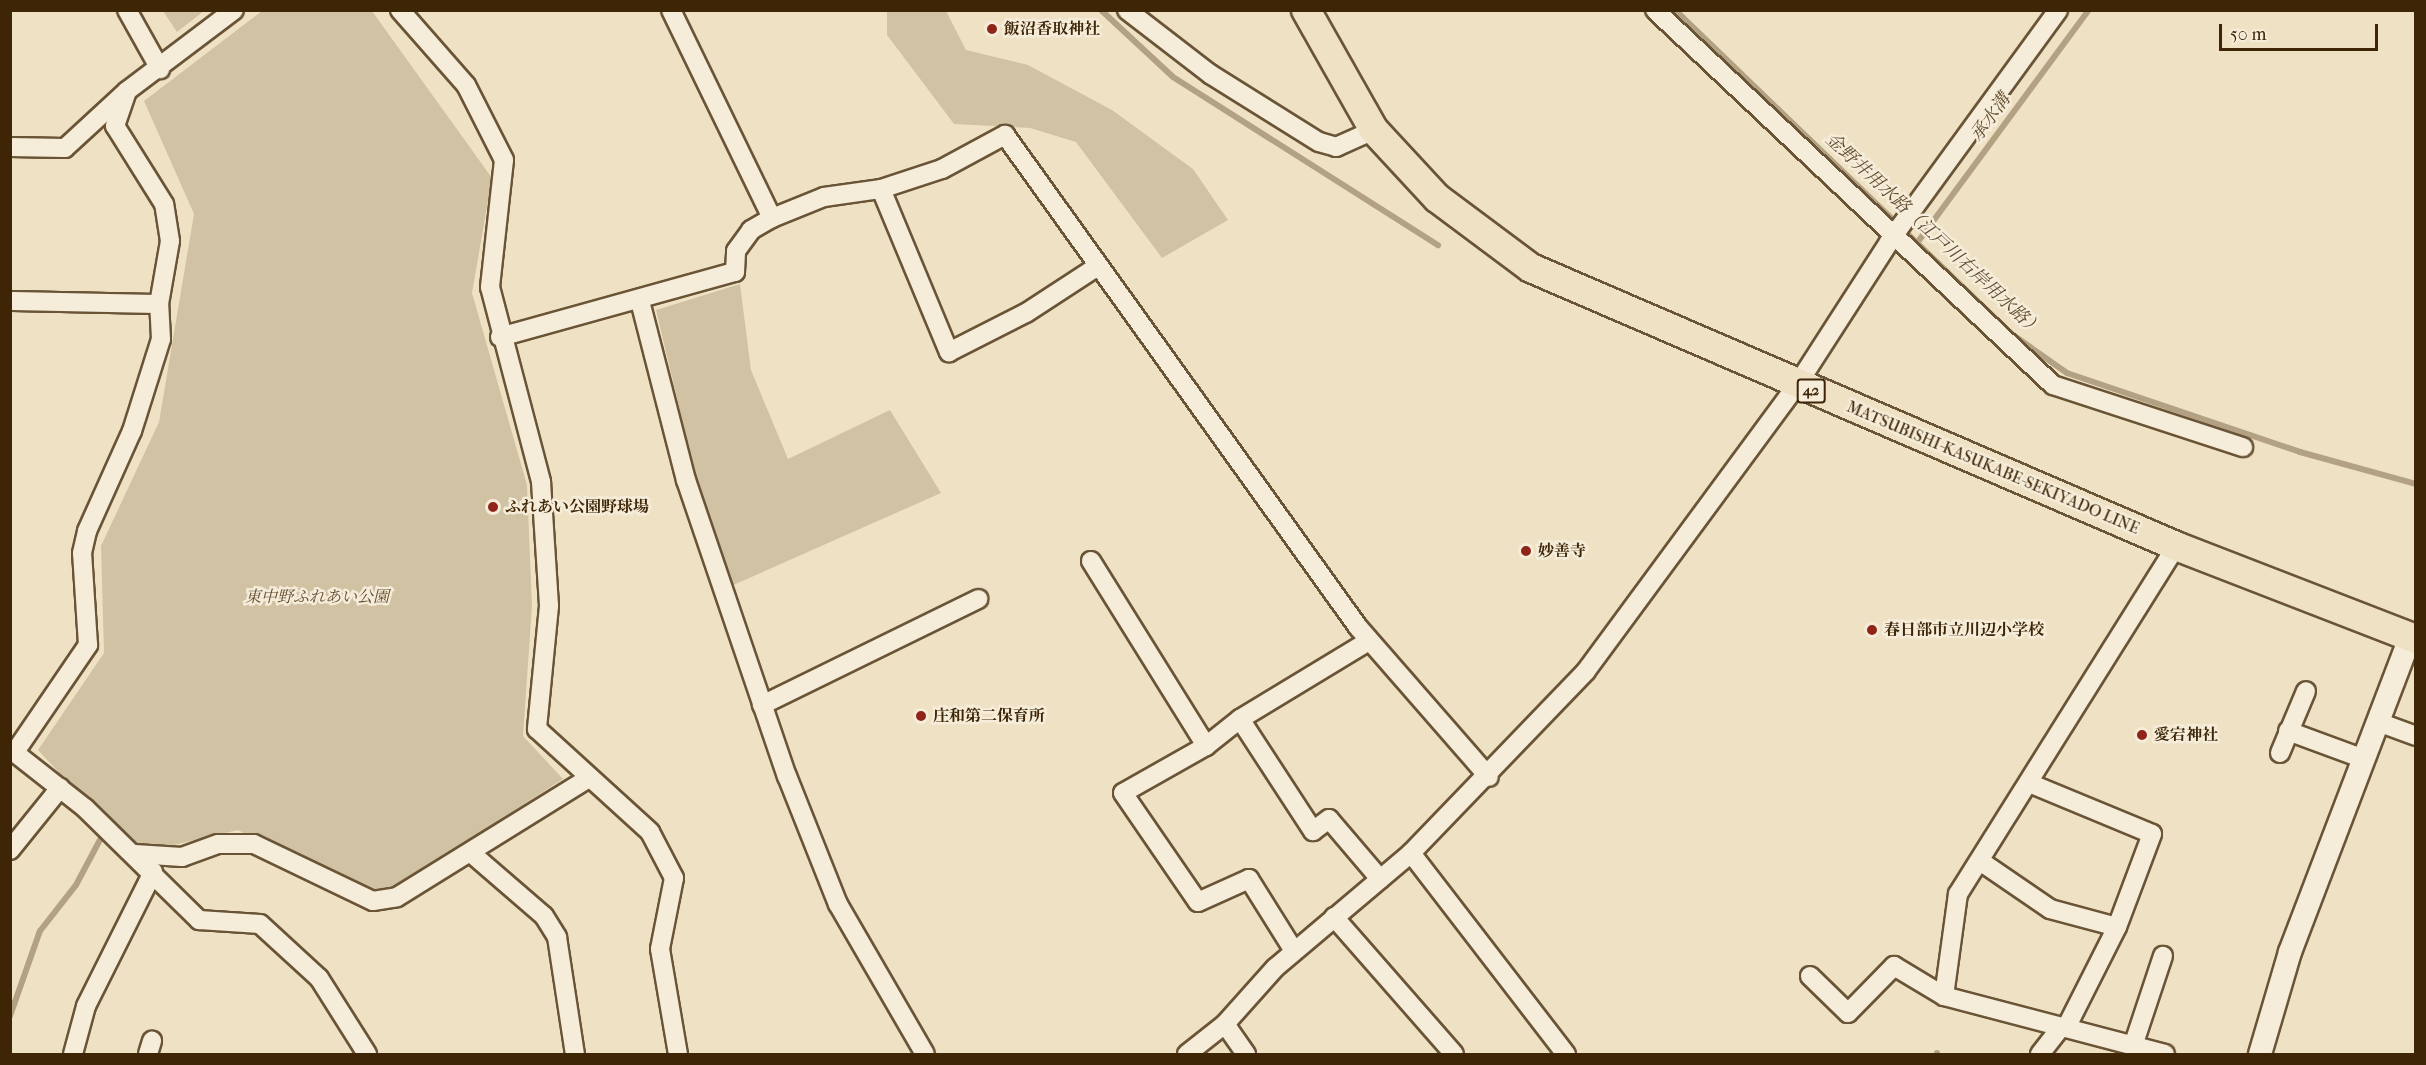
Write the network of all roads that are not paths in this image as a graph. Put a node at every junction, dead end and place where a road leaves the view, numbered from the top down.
1 (127, 10) edge
2 (234, 10) edge
3 (400, 10) edge
4 (671, 10) edge
5 (1127, 10) edge
6 (1306, 10) edge
7 (1655, 10) edge
8 (2058, 10) edge
9 (160, 69) junction
10 (127, 91) junction
11 (1374, 130) junction
12 (10, 147) edge
13 (881, 189) junction
14 (772, 218) junction
15 (1894, 236) junction
16 (1098, 266) junction
17 (10, 301) edge
18 (640, 301) junction
19 (159, 304) junction
20 (500, 337) junction
21 (1797, 385) junction
22 (2243, 447) dead end
23 (2176, 546) junction
24 (1091, 561) dead end
25 (978, 599) dead end
26 (2413, 639) edge
27 (1369, 641) junction
28 (2306, 691) dead end
29 (762, 705) junction
30 (1240, 719) junction
31 (2378, 722) junction
32 (2288, 731) junction
33 (2415, 736) edge
34 (1206, 746) junction
35 (13, 750) edge
36 (2280, 753) dead end
37 (2364, 759) junction
38 (1489, 777) junction
39 (589, 778) junction
40 (2029, 783) junction
41 (60, 788) junction
42 (10, 850) edge
43 (471, 853) junction
44 (1411, 853) junction
45 (135, 854) junction
46 (1980, 861) junction
47 (153, 872) junction
48 (1380, 879) junction
49 (1334, 918) junction
50 (2117, 927) junction
51 (1294, 951) junction
52 (2163, 956) dead end
53 (1810, 976) dead end
54 (1944, 996) junction
55 (1225, 1024) junction
56 (2064, 1028) junction
57 (2133, 1046) junction
58 (1560, 1053) edge
59 (73, 1054) edge
60 (367, 1054) edge
61 (575, 1054) edge
62 (678, 1054) edge
63 (925, 1054) edge
64 (1187, 1054) edge
65 (1246, 1054) edge
66 (1454, 1054) edge
67 (2040, 1054) edge
68 (2165, 1054) edge
69 (2260, 1054) edge

1 - 9 street
2 - 9 street
3 - 20 street
4 - 14 street
5 - 11 street
6 - 11 main road, MATSUBISHI-KASUKABE-SEKIYADO LINE / 42
7 - 15 street
8 - 15 street
9 - 10 street
10 - 12 street
10 - 19 street
11 - 21 main road, MATSUBISHI-KASUKABE-SEKIYADO LINE / 42
13 - 14 street
13 - 16 street
13 - 16 street
14 - 18 street
15 - 21 street
15 - 22 street
16 - 27 street
17 - 19 street
18 - 20 street
18 - 29 street
19 - 35 street
20 - 39 street
21 - 23 main road, MATSUBISHI-KASUKABE-SEKIYADO LINE / 42
21 - 38 street
23 - 26 main road, MATSUBISHI-KASUKABE-SEKIYADO LINE / 42
23 - 40 street
24 - 34 street
25 - 29 street
26 - 31 street
27 - 30 street
27 - 38 street
28 - 32 street
29 - 63 street
30 - 34 street
30 - 48 street
31 - 33 street
31 - 37 street
32 - 36 street
32 - 37 street
34 - 51 street
35 - 41 street
37 - 69 street
38 - 44 street
39 - 43 street
39 - 62 street
40 - 46 street
40 - 50 street
41 - 42 street
41 - 45 street
43 - 45 street
43 - 61 street
44 - 48 street
44 - 58 street
45 - 47 street
46 - 50 street
46 - 54 street
47 - 59 street
47 - 60 street
48 - 49 street
49 - 51 street
49 - 66 street
50 - 56 street
51 - 55 street
52 - 57 street
53 - 54 street
54 - 56 street
55 - 64 street
55 - 65 street
56 - 57 street
56 - 67 street
57 - 68 street

